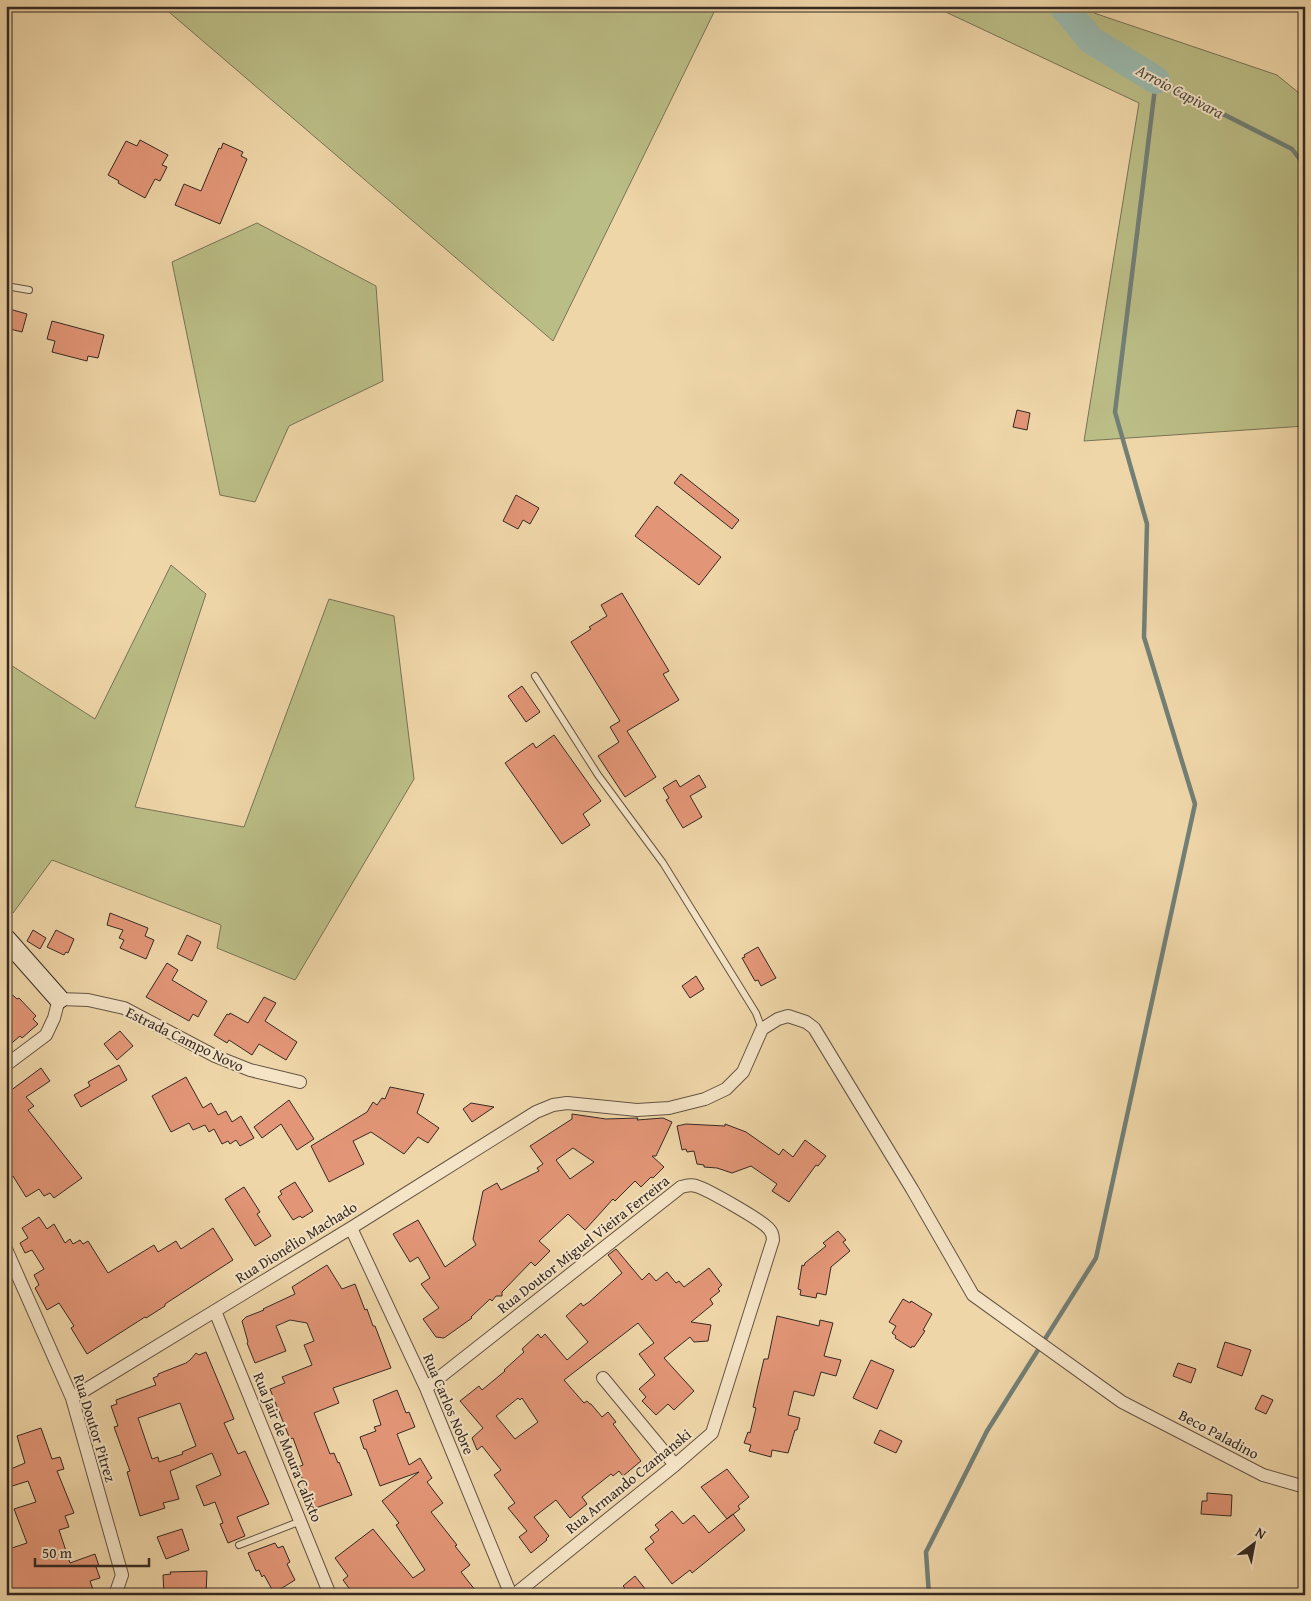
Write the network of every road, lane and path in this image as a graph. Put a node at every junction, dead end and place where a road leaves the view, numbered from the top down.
1 (6, 286) edge
2 (30, 290) dead end
3 (535, 676) dead end
4 (6, 939) edge
5 (58, 999) junction
6 (762, 1029) junction
7 (6, 1065) edge
8 (300, 1082) dead end
9 (351, 1228) junction
10 (769, 1229) joint
11 (6, 1249) edge
12 (215, 1311) junction
13 (603, 1378) dead end
14 (426, 1388) junction
15 (72, 1398) junction
16 (675, 1465) junction
17 (1305, 1487) edge
18 (301, 1521) junction
19 (239, 1544) dead end
20 (115, 1595) edge
21 (330, 1595) edge
22 (513, 1595) edge

1 - 2 lane
3 - 6 lane
4 - 5 street
5 - 7 street
5 - 8 street, Estrada Campo Novo
6 - 9 street, Rua Dionélio Machado
6 - 17 street, Beco Paladino
9 - 12 street, Rua Dionélio Machado
9 - 14 street, Rua Carlos Nobre
10 - 14 street, Rua Doutor Miguel Vieira Ferreira
10 - 16 street, Rua Armando Czamanski
11 - 15 street, Rua Doutor Pitrez
12 - 15 street, Rua Dionélio Machado
12 - 18 street, Rua Jair de Moura Calixto
13 - 16 street
14 - 22 street, Rua Carlos Nobre
15 - 20 street, Rua Doutor Pitrez
16 - 22 street, Rua Armando Czamanski
18 - 19 lane
18 - 21 street, Rua Jair de Moura Calixto

